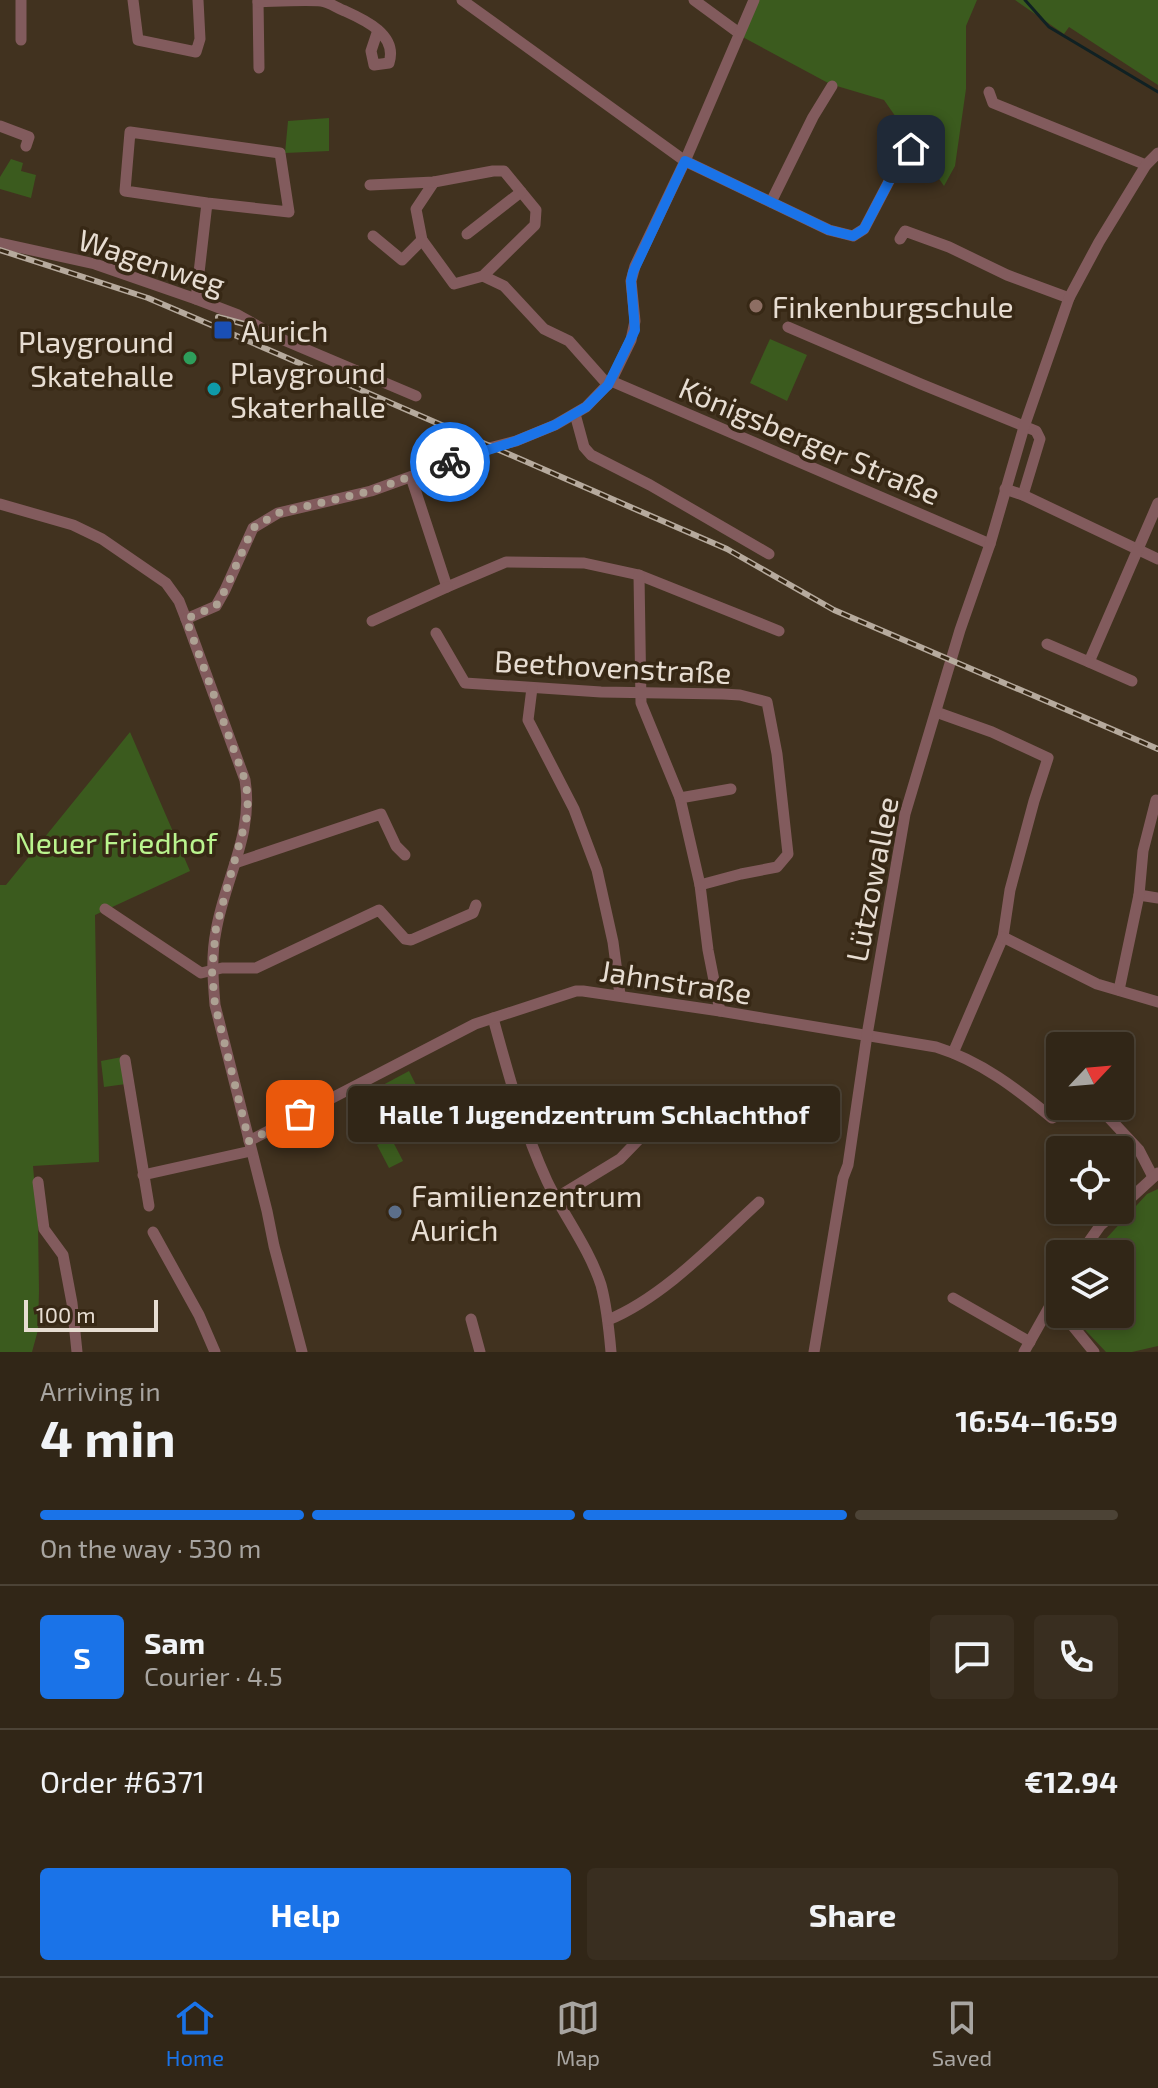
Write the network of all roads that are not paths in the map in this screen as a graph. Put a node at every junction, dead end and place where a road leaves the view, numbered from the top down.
1 (21, 0) edge
2 (133, 0) edge
3 (198, 0) edge
4 (462, 0) edge
5 (694, 0) edge
6 (754, 0) edge
7 (258, 1) edge
8 (378, 30) dead end
9 (739, 33) junction
10 (21, 40) dead end
11 (259, 68) dead end
12 (832, 86) dead end
13 (989, 92) dead end
14 (0, 126) edge
15 (26, 146) dead end
16 (911, 149) dead end
17 (1158, 153) edge
18 (685, 161) junction
19 (1146, 165) junction
20 (434, 182) junction
21 (370, 185) dead end
22 (521, 192) junction
23 (771, 202) junction
24 (207, 203) junction
25 (467, 234) dead end
26 (373, 236) dead end
27 (900, 239) dead end
28 (422, 240) junction
29 (0, 243) edge
30 (483, 276) junction
31 (1069, 298) junction
32 (196, 299) junction
33 (788, 327) dead end
34 (609, 383) junction
35 (416, 396) dead end
36 (575, 414) junction
37 (1024, 427) junction
38 (411, 477) junction
39 (1005, 489) junction
40 (1023, 495) junction
41 (1158, 503) edge
42 (0, 504) edge
43 (990, 544) junction
44 (1137, 550) junction
45 (769, 554) dead end
46 (1158, 559) edge
47 (639, 575) junction
48 (447, 587) junction
49 (186, 619) junction
50 (372, 621) dead end
51 (779, 631) dead end
52 (436, 633) dead end
53 (1047, 644) dead end
54 (1089, 662) junction
55 (1132, 681) dead end
56 (532, 688) junction
57 (641, 692) junction
58 (936, 712) junction
59 (731, 789) dead end
60 (680, 798) junction
61 (1156, 800) dead end
62 (405, 855) dead end
63 (235, 863) junction
64 (700, 885) junction
65 (1139, 895) junction
66 (1158, 898) edge
67 (476, 905) dead end
68 (105, 909) dead end
69 (1003, 937) junction
70 (212, 971) junction
71 (1119, 990) junction
72 (620, 995) junction
73 (1158, 1002) edge
74 (720, 1011) junction
75 (493, 1018) junction
76 (867, 1035) junction
77 (953, 1053) junction
78 (125, 1060) dead end
79 (679, 1098) dead end
80 (1046, 1113) edge
81 (1111, 1120) edge
82 (250, 1146) junction
83 (143, 1175) junction
84 (1156, 1175) edge
85 (38, 1182) dead end
86 (1134, 1195) edge
87 (556, 1198) junction
88 (759, 1202) dead end
89 (149, 1206) dead end
90 (1102, 1224) edge
91 (153, 1232) dead end
92 (1090, 1240) edge
93 (953, 1298) dead end
94 (1046, 1314) edge
95 (471, 1319) dead end
96 (608, 1320) junction
97 (1074, 1328) edge
98 (1027, 1347) edge
99 (77, 1352) edge
100 (215, 1352) edge
101 (302, 1352) edge
102 (480, 1352) edge
103 (611, 1352) edge
104 (814, 1352) edge
105 (1094, 1352) edge

1 - 10 street
2 - 3 street
4 - 18 street
5 - 9 street
6 - 9 street
7 - 8 street
7 - 11 street
9 - 18 street
12 - 23 street
13 - 19 street
14 - 15 street
16 - 23 street
17 - 19 street, Lützowallee
18 - 23 street
18 - 34 street
19 - 31 street, Lützowallee
20 - 21 street
20 - 22 street
20 - 28 street
22 - 25 street
22 - 30 street
24 - 24 street
24 - 32 street
26 - 28 street
27 - 31 street
28 - 30 street
29 - 32 street, Wagenweg
30 - 34 street
31 - 37 street, Lützowallee
32 - 35 street, Wagenweg
33 - 37 street
34 - 36 street
34 - 43 street, Königsberger Straße
36 - 38 street
36 - 45 street
37 - 39 street, Lützowallee
37 - 40 street
38 - 48 street
38 - 49 street
39 - 40 street
39 - 43 street, Lützowallee
40 - 44 street
41 - 44 street
42 - 49 street
43 - 58 street, Lützowallee
44 - 46 street
44 - 54 street
47 - 48 street
47 - 51 street
47 - 57 street
48 - 50 street
49 - 63 street
52 - 56 street, Beethovenstraße
53 - 54 street
54 - 55 street
56 - 57 street, Beethovenstraße
56 - 72 street
57 - 60 street
57 - 64 street, Beethovenstraße
58 - 69 street
58 - 76 street, Lützowallee
59 - 60 street
60 - 64 street
61 - 65 street
62 - 63 street
63 - 70 street
64 - 74 street
65 - 66 street
65 - 71 street
67 - 70 street
68 - 70 street
69 - 71 street
69 - 77 street
70 - 82 street
71 - 73 street
72 - 74 street, Jahnstraße
72 - 75 street, Jahnstraße
74 - 76 street, Jahnstraße
75 - 82 street, Jahnstraße
75 - 87 street
76 - 77 street, Jahnstraße
76 - 104 street, Lützowallee
77 - 80 street, Jahnstraße
78 - 83 street
79 - 87 street
81 - 84 street
82 - 83 street, Jahnstraße
82 - 101 street
83 - 89 street
84 - 86 street
85 - 99 street
87 - 96 street
88 - 96 street
90 - 92 street
91 - 100 street
93 - 98 street
94 - 98 street
95 - 102 street
96 - 103 street
97 - 105 street

